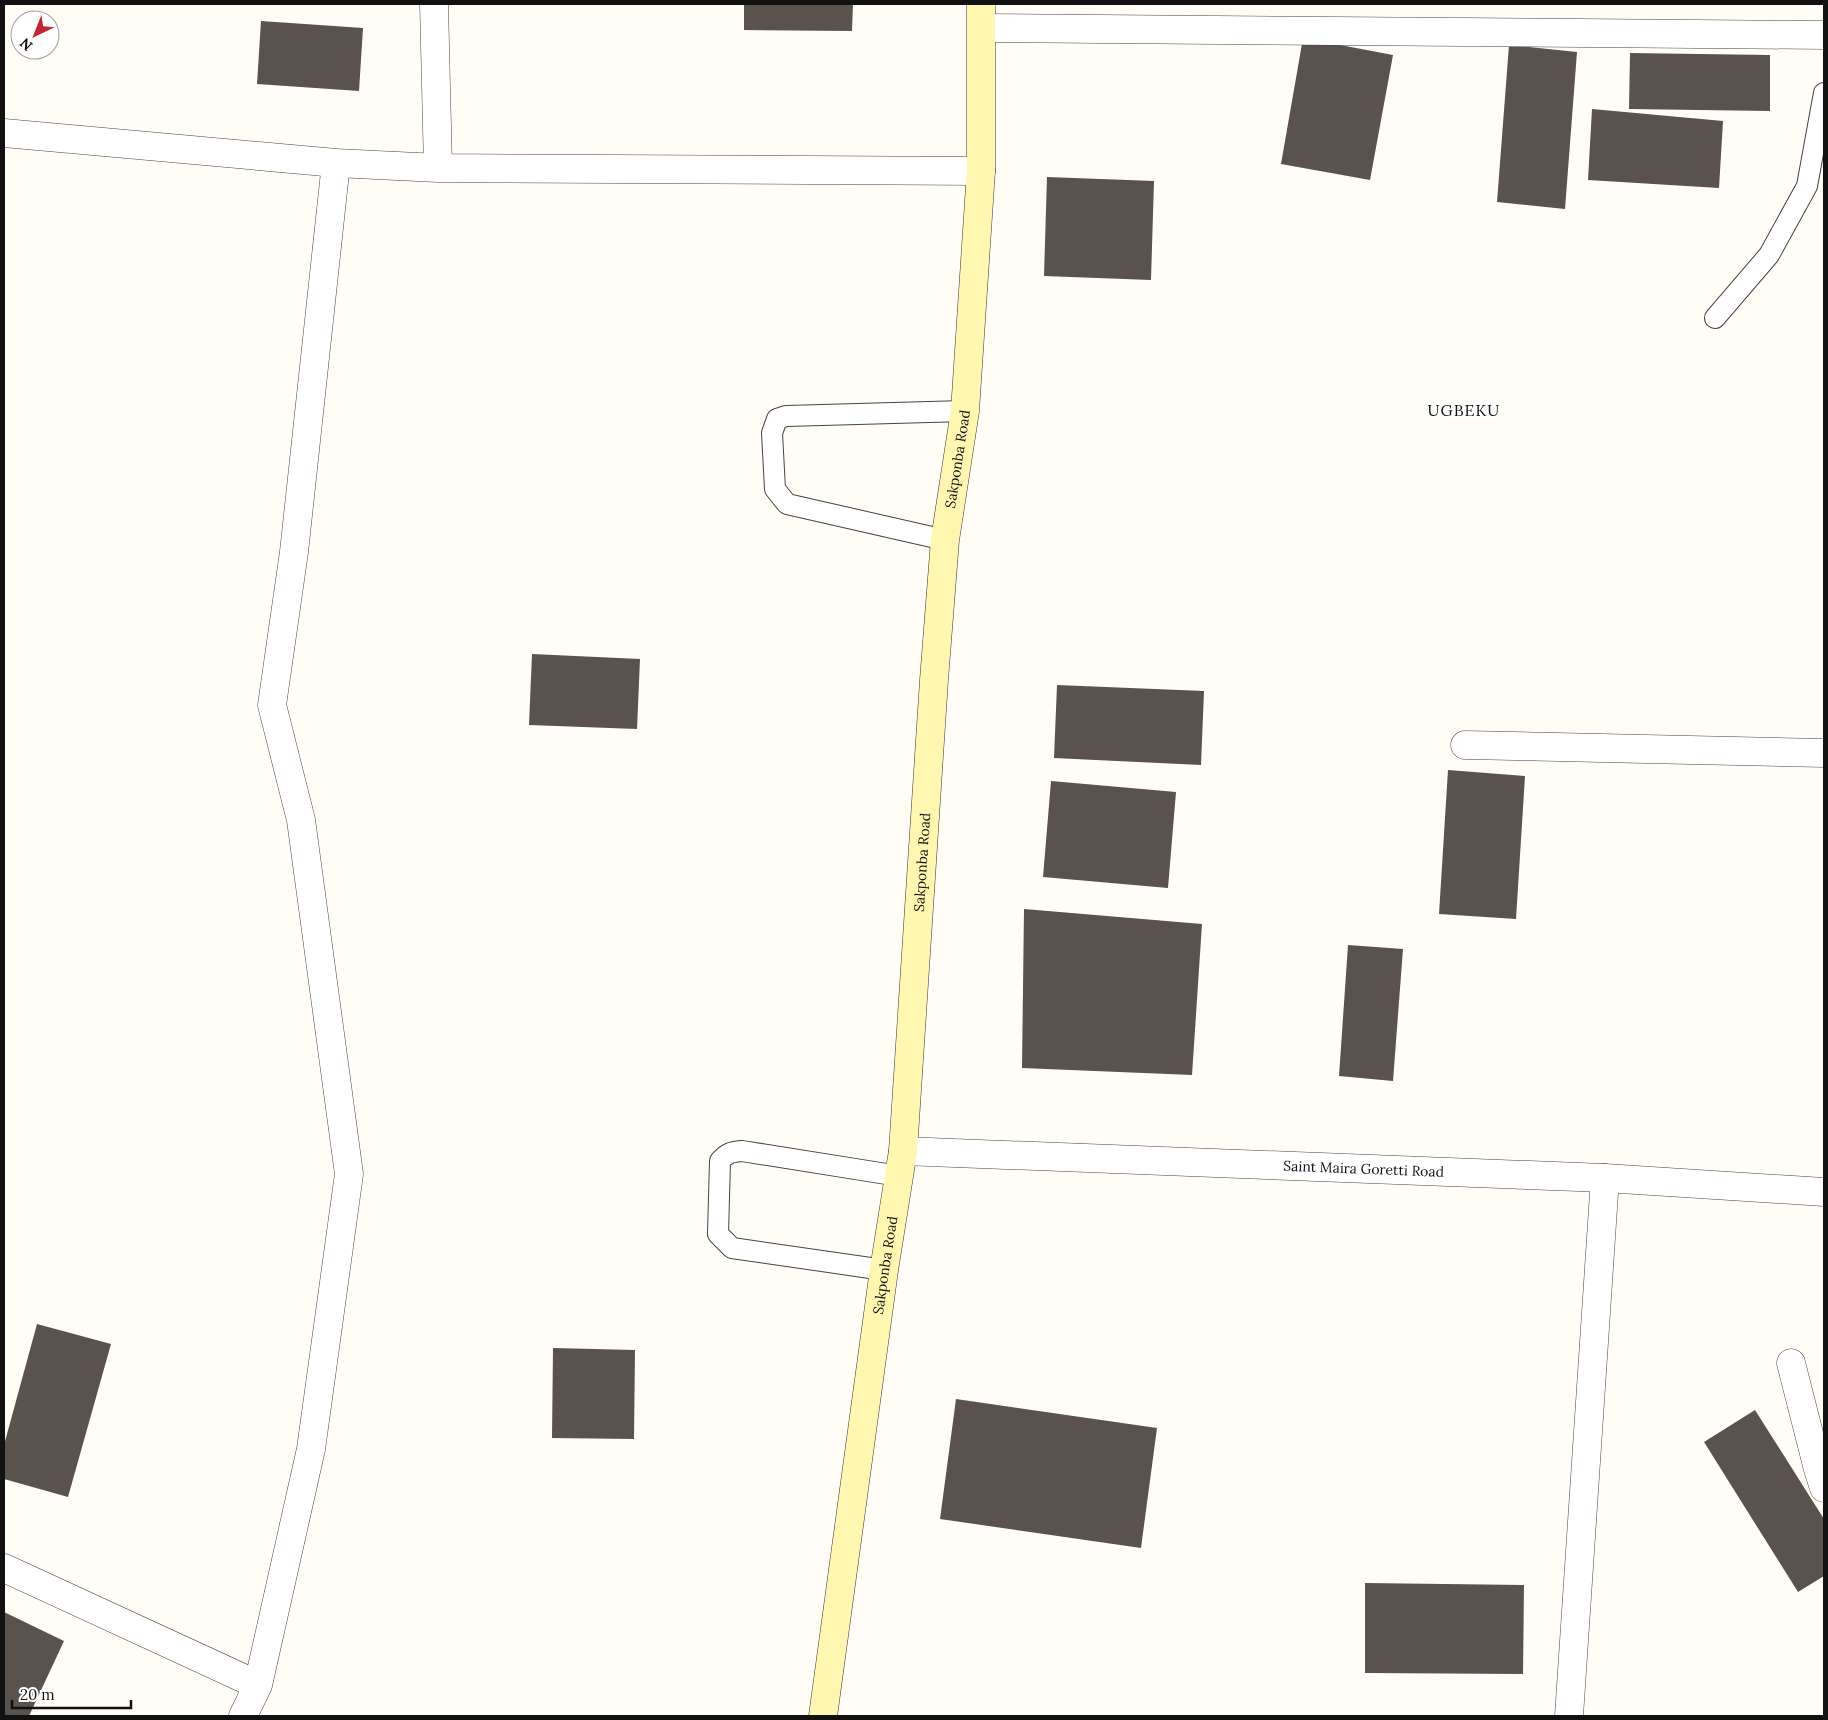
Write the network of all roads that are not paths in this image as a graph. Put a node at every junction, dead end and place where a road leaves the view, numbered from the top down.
1 (434, 4) edge
2 (982, 16) edge
3 (1824, 35) edge
4 (1824, 93) edge
5 (4, 133) edge
6 (336, 163) junction
7 (438, 168) junction
8 (981, 171) junction
9 (1715, 318) dead end
10 (965, 411) junction
11 (945, 540) junction
12 (1465, 745) dead end
13 (1824, 754) edge
14 (901, 1163) junction
15 (1605, 1178) junction
16 (1824, 1192) edge
17 (884, 1270) junction
18 (1791, 1363) dead end
19 (1824, 1488) edge
20 (4, 1568) edge
21 (258, 1685) junction
22 (243, 1716) edge
23 (823, 1716) edge
24 (1569, 1716) edge

1 - 7 street
2 - 3 street
2 - 8 main road, Sakponba Road
4 - 9 lane
5 - 6 street
6 - 7 street
6 - 21 street
7 - 8 street
8 - 10 main road, Sakponba Road
10 - 11 main road, Sakponba Road
10 - 11 lane
11 - 14 main road, Sakponba Road
12 - 13 street
14 - 15 street, Saint Maira Goretti Road
14 - 17 main road, Sakponba Road
14 - 17 lane
15 - 16 street, Saint Maira Goretti Road
15 - 24 street
17 - 23 main road, Sakponba Road
18 - 19 street
20 - 21 street
21 - 22 street

